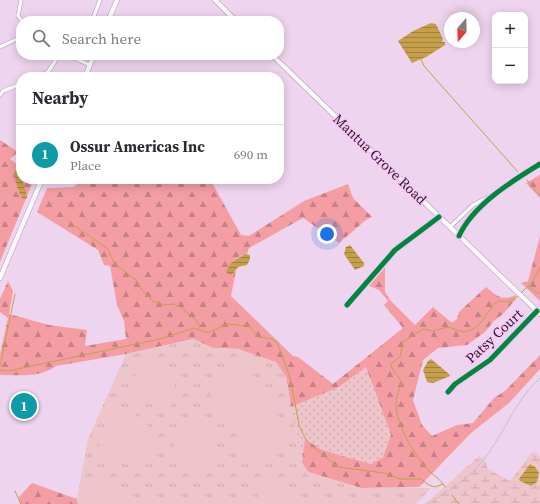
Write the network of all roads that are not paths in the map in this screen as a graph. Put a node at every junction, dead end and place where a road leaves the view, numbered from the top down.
1 (21, 0) edge
2 (100, 0) edge
3 (117, 0) edge
4 (215, 0) edge
5 (18, 16) edge
6 (94, 16) edge
7 (110, 16) edge
8 (231, 16) edge
9 (16, 39) edge
10 (0, 47) edge
11 (56, 60) edge
12 (78, 60) edge
13 (92, 60) edge
14 (277, 60) edge
15 (90, 65) junction
16 (48, 72) edge
17 (87, 72) edge
18 (16, 86) edge
19 (0, 95) edge
20 (540, 164) edge
21 (40, 184) edge
22 (497, 192) junction
23 (439, 217) junction
24 (450, 227) junction
25 (459, 236) junction
26 (0, 278) edge
27 (347, 305) dead end
28 (538, 312) edge
29 (448, 392) dead end

1 - 5 street
2 - 6 street
3 - 7 main road
4 - 8 main road
9 - 10 street
11 - 16 street
12 - 15 street
13 - 15 main road
14 - 23 main road, Mantua Grove Road
15 - 17 main road
18 - 19 street
20 - 22 street
21 - 26 main road
22 - 24 street
22 - 25 street
23 - 24 main road, Mantua Grove Road
23 - 27 street
24 - 25 main road, Mantua Grove Road
25 - 28 main road, Mantua Grove Road
28 - 29 street, Patsy Court

